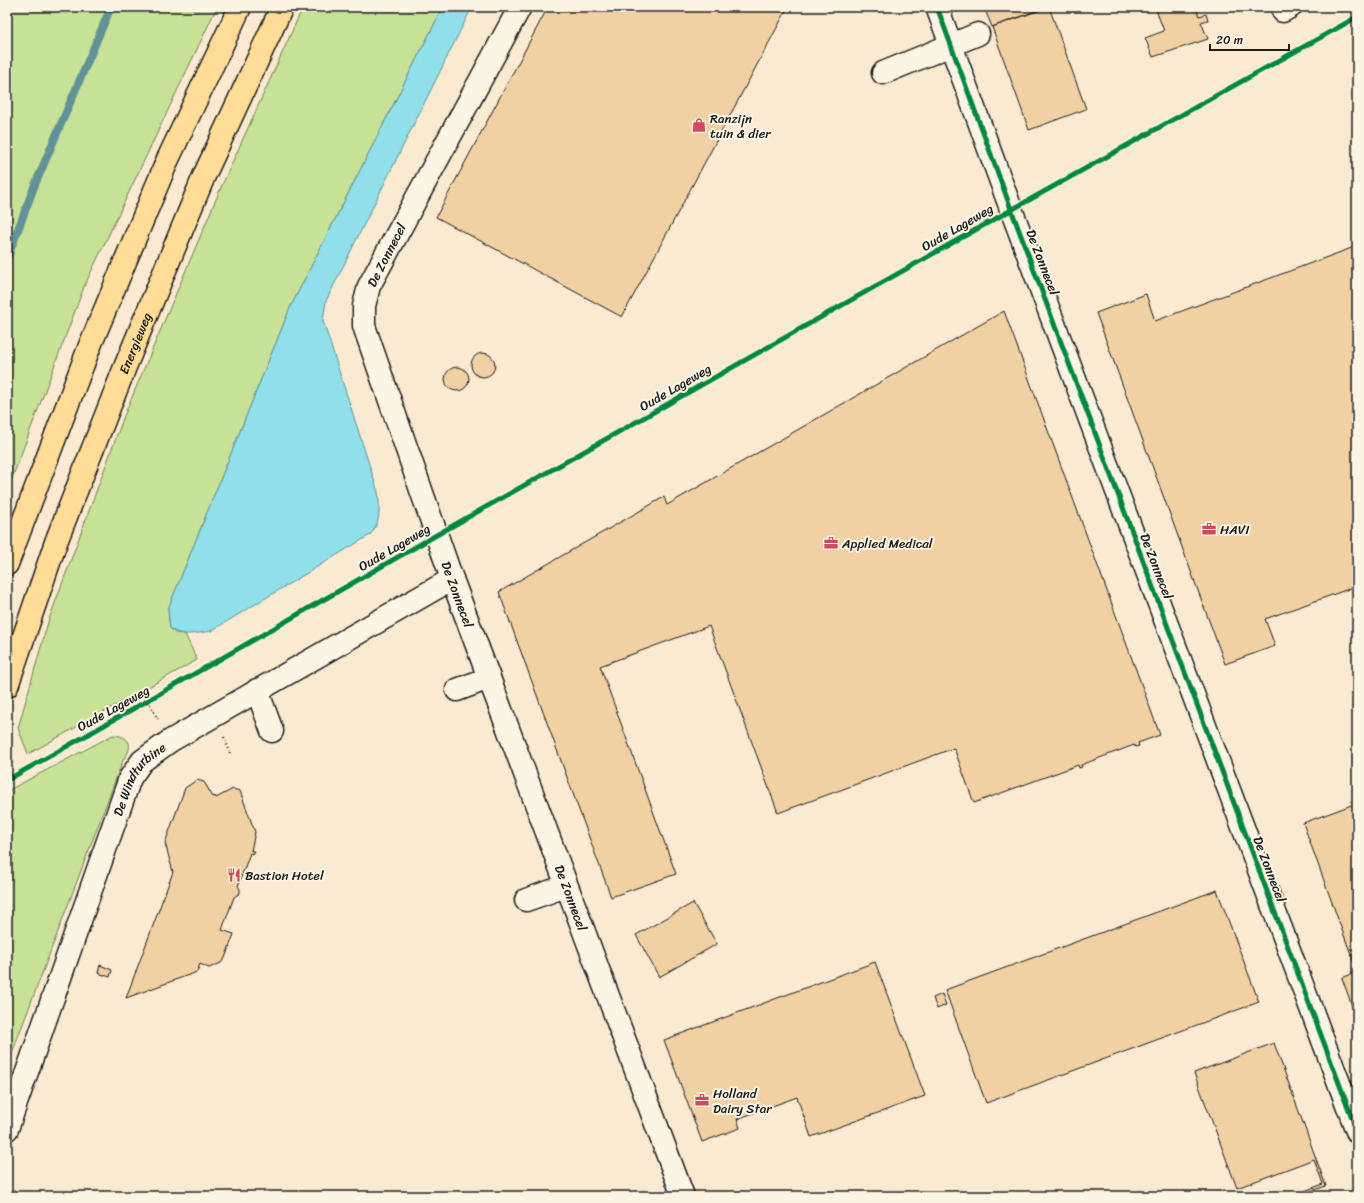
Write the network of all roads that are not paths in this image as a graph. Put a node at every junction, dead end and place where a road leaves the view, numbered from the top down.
1 (240, 7) edge
2 (282, 7) edge
3 (520, 7) edge
4 (938, 7) edge
5 (978, 34) dead end
6 (952, 46) junction
7 (882, 73) dead end
8 (7, 564) edge
9 (452, 579) junction
10 (489, 678) junction
11 (7, 686) edge
12 (257, 690) junction
13 (457, 690) dead end
14 (272, 731) dead end
15 (566, 886) junction
16 (526, 900) dead end
17 (7, 1129) edge
18 (1357, 1132) edge
19 (683, 1196) edge

1 - 8 main road
2 - 11 main road, Energieweg
3 - 9 street, De Zonnecel
4 - 6 street, De Zonnecel
5 - 6 street
6 - 7 street
6 - 18 street, De Zonnecel
9 - 10 street, De Zonnecel
9 - 12 street, De Windturbine
10 - 13 street
10 - 15 street, De Zonnecel
12 - 14 street
12 - 17 street, De Windturbine
15 - 16 street
15 - 19 street, De Zonnecel

